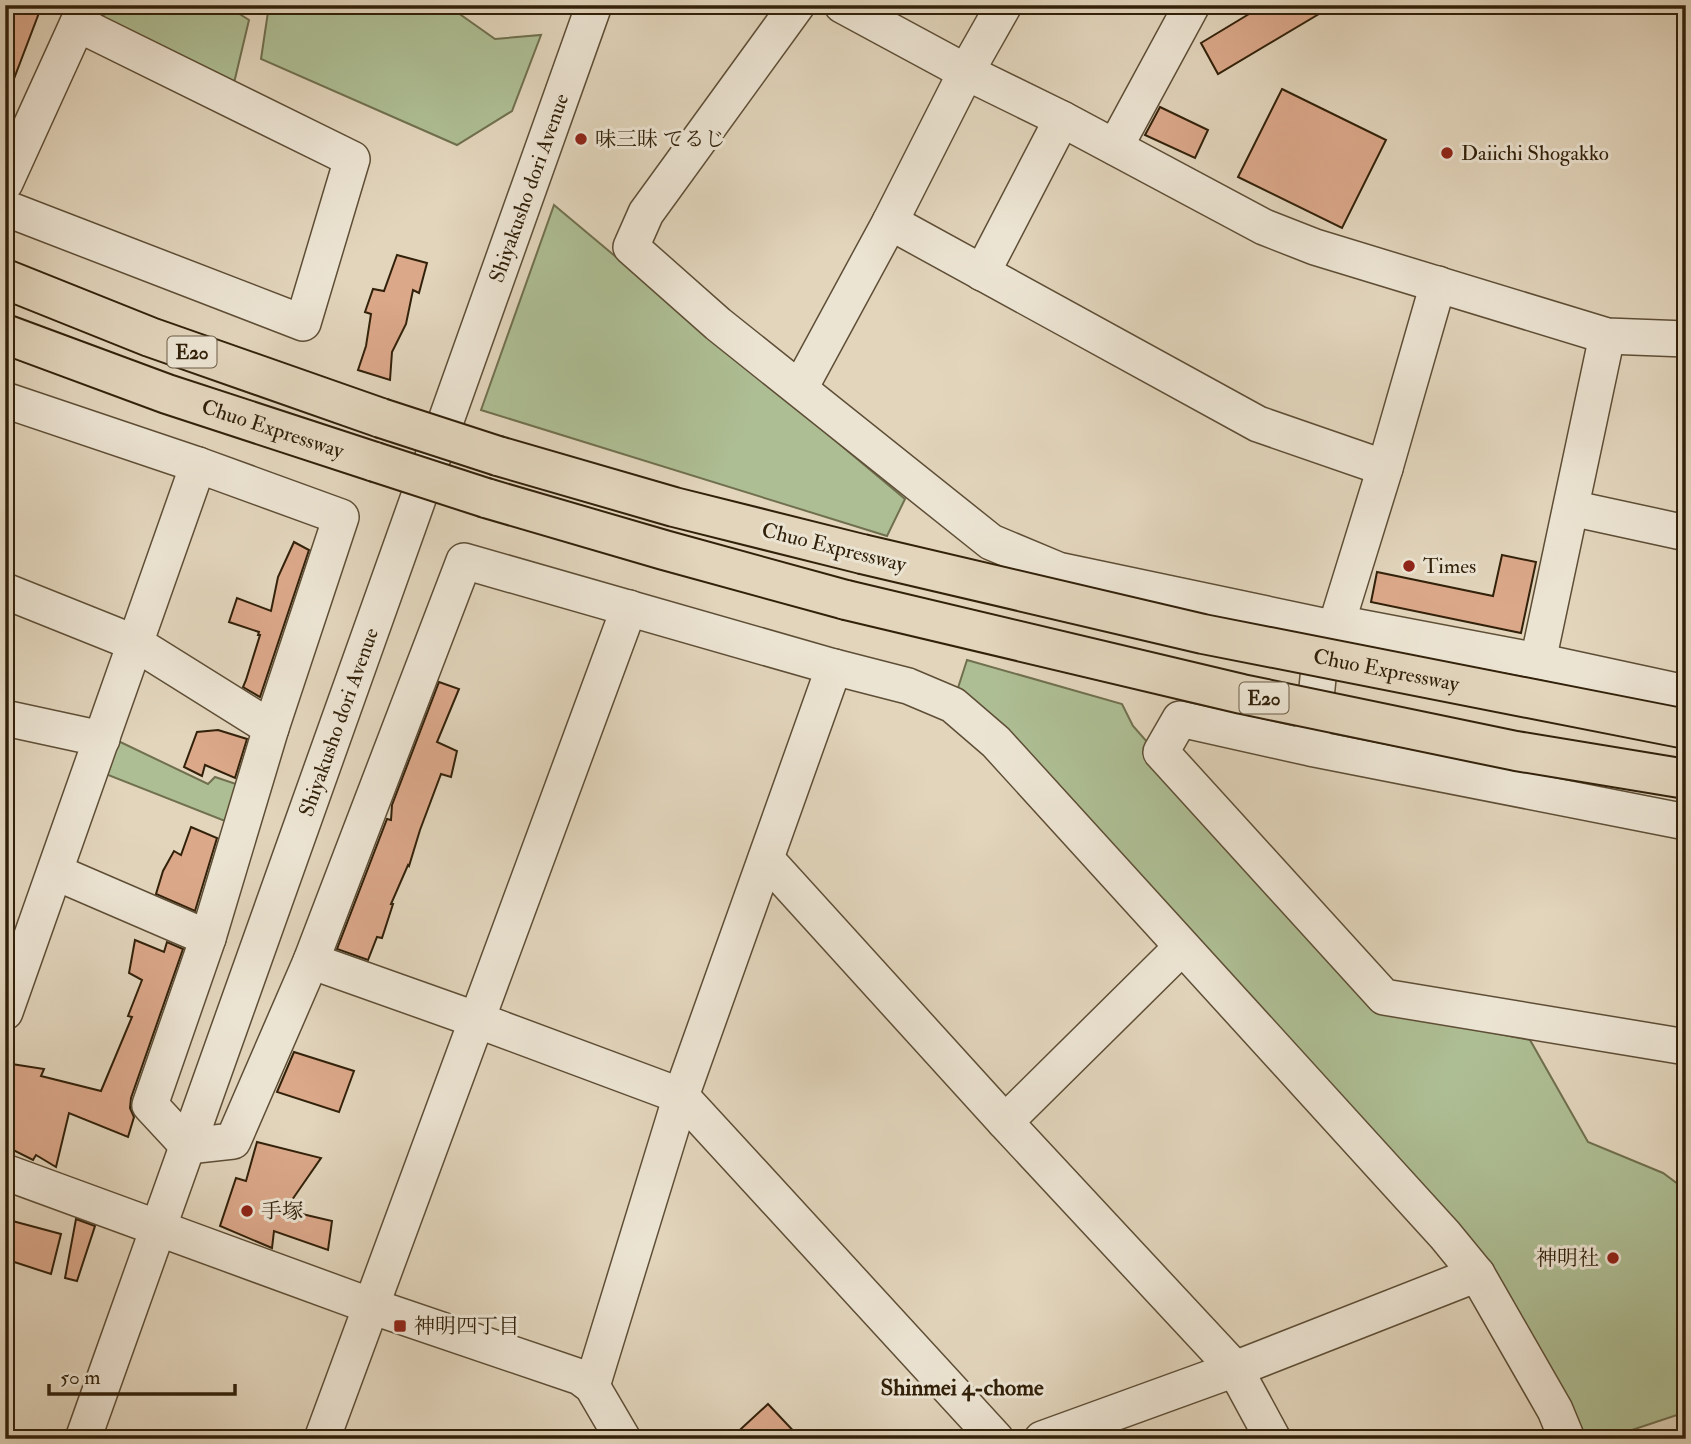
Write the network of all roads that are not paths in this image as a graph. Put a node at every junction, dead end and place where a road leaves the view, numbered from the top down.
1 (594, 5) edge
2 (797, 5) edge
3 (842, 5) edge
4 (1004, 5) edge
5 (1192, 5) edge
6 (82, 15) edge
7 (966, 72) junction
8 (1062, 119) junction
9 (1115, 147) junction
10 (5, 183) edge
11 (5, 208) edge
12 (890, 222) junction
13 (982, 273) junction
14 (5, 279) edge
15 (1438, 284) junction
16 (5, 334) edge
17 (1607, 336) junction
18 (1686, 339) edge
19 (800, 388) junction
20 (5, 400) edge
21 (198, 465) junction
22 (1385, 468) junction
23 (1570, 508) junction
24 (1686, 533) edge
25 (5, 591) edge
26 (629, 608) junction
27 (1330, 624) junction
28 (135, 643) junction
29 (1538, 662) junction
30 (834, 667) junction
31 (1686, 693) edge
32 (5, 718) edge
33 (271, 728) junction
34 (1686, 729) edge
35 (102, 739) junction
36 (1310, 748) junction
37 (1686, 779) edge
38 (1686, 822) edge
39 (766, 859) junction
40 (55, 872) junction
41 (208, 938) junction
42 (1182, 947) junction
43 (311, 961) junction
44 (5, 1012) edge
45 (477, 1020) junction
46 (1686, 1047) edge
47 (681, 1096) junction
48 (1005, 1122) junction
49 (188, 1146) junction
50 (5, 1172) edge
51 (157, 1228) junction
52 (1477, 1273) junction
53 (372, 1306) junction
54 (1236, 1369) junction
55 (592, 1386) junction
56 (83, 1439) edge
57 (322, 1439) edge
58 (623, 1439) edge
59 (996, 1439) edge
60 (1042, 1439) edge
61 (1273, 1439) edge
62 (1567, 1439) edge

1 - 49 street, Shiyakusho dori Avenue
2 - 19 street
3 - 7 street
4 - 7 street
5 - 9 street
6 - 10 street
6 - 11 street
7 - 8 street
7 - 12 street
8 - 9 street
8 - 13 street
9 - 15 street
12 - 13 street
12 - 19 street
13 - 22 street
14 - 34 highway, Chuo Expressway / E20, bridge
15 - 17 street
15 - 22 street
16 - 37 highway, Chuo Expressway / E20, bridge
17 - 18 street
17 - 23 street
19 - 27 street
20 - 21 street
21 - 28 street
21 - 33 street
22 - 27 street
23 - 24 street
23 - 29 street
25 - 28 street
26 - 30 street
26 - 43 street
26 - 45 street
27 - 29 street
27 - 36 street
28 - 33 street
28 - 35 street
29 - 31 street
30 - 39 street
30 - 42 street
32 - 35 street
33 - 41 street
35 - 40 street
36 - 38 street
36 - 46 street
39 - 47 street
39 - 48 street
40 - 41 street
40 - 44 street
41 - 49 street
42 - 48 street
42 - 52 street
43 - 45 street
43 - 49 street
45 - 47 street
45 - 53 street
47 - 55 street
47 - 59 street
48 - 54 street
49 - 51 street, Shiyakusho dori Avenue
50 - 51 street
51 - 53 street
51 - 56 street, Shiyakusho dori Avenue
52 - 54 street
52 - 62 street
53 - 55 street
53 - 57 street
54 - 60 street
54 - 61 street
55 - 58 street

